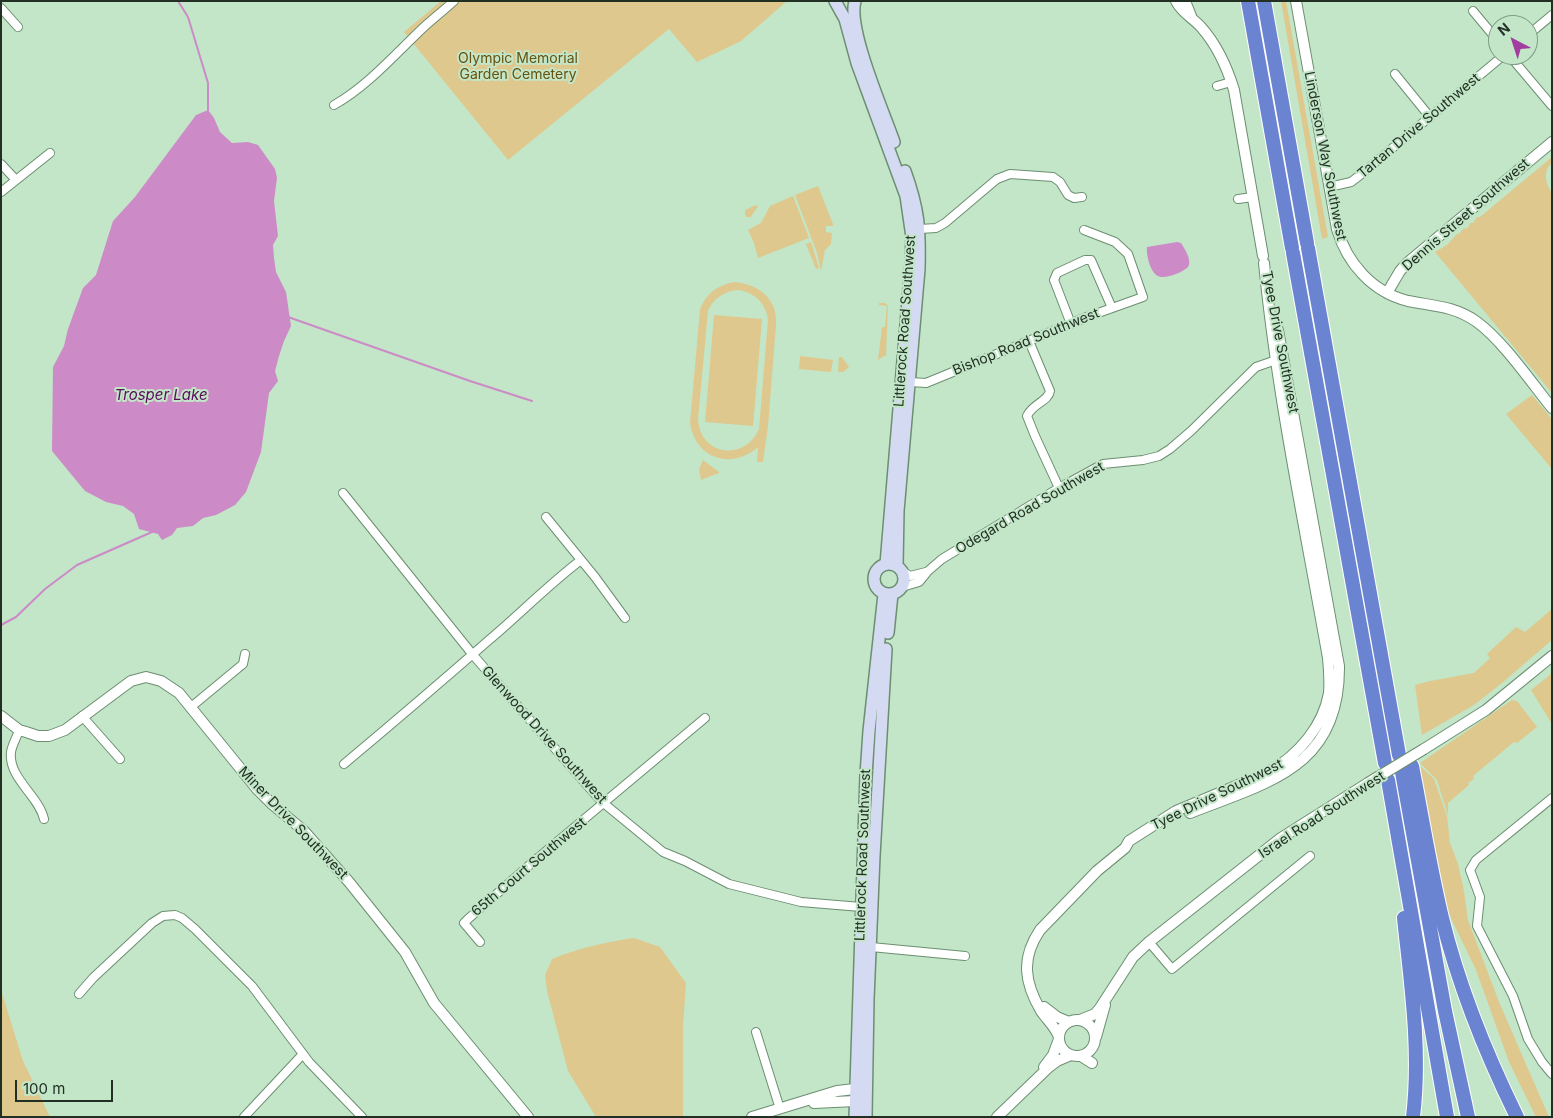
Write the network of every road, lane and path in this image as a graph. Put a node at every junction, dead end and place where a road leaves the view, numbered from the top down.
1 (454, 1) edge
2 (835, 1) edge
3 (855, 1) edge
4 (1176, 1) edge
5 (1185, 1) edge
6 (1248, 1) edge
7 (1264, 1) edge
8 (1296, 1) edge
9 (1, 8) edge
10 (1473, 11) dead end
11 (1552, 15) edge
12 (1191, 16) junction
13 (1538, 27) edge
14 (18, 28) dead end
15 (1488, 29) edge
16 (1492, 65) edge
17 (1517, 65) edge
18 (1395, 74) dead end
19 (1231, 82) junction
20 (1217, 86) dead end
21 (334, 105) dead end
22 (1552, 106) edge
23 (1430, 116) junction
24 (1552, 142) edge
25 (50, 153) dead end
26 (1, 164) edge
27 (16, 180) junction
28 (1329, 187) junction
29 (1, 192) edge
30 (1082, 197) dead end
31 (1253, 197) junction
32 (1238, 199) dead end
33 (920, 229) junction
34 (1084, 230) dead end
35 (1263, 256) dead end
36 (1388, 293) junction
37 (1112, 308) junction
38 (1071, 324) junction
39 (1028, 341) junction
40 (1279, 359) junction
41 (910, 382) junction
42 (1552, 408) edge
43 (1059, 488) junction
44 (343, 493) dead end
45 (546, 517) dead end
46 (581, 560) junction
47 (895, 567) junction
48 (928, 571) junction
49 (902, 587) junction
50 (888, 594) junction
51 (625, 618) dead end
52 (245, 654) dead end
53 (473, 655) junction
54 (1552, 656) edge
55 (192, 707) junction
56 (1, 716) edge
57 (82, 716) junction
58 (705, 718) dead end
59 (19, 730) junction
60 (1404, 752) dead end
61 (120, 759) dead end
62 (344, 764) dead end
63 (1385, 764) dead end
64 (1388, 780) dead end
65 (1390, 796) junction
66 (1552, 798) edge
67 (604, 804) junction
68 (44, 819) dead end
69 (1310, 856) dead end
70 (861, 907) junction
71 (480, 942) dead end
72 (1148, 942) junction
73 (870, 947) junction
74 (964, 956) dead end
75 (1110, 993) junction
76 (79, 994) dead end
77 (1035, 999) junction
78 (1080, 1020) junction
79 (1069, 1022) junction
80 (756, 1032) dead end
81 (1059, 1038) junction
82 (1095, 1040) junction
83 (303, 1054) junction
84 (1102, 1054) dead end
85 (1076, 1056) junction
86 (1092, 1063) dead end
87 (1552, 1074) edge
88 (1031, 1084) junction
89 (855, 1095) junction
90 (780, 1109) junction
91 (244, 1117) edge
92 (362, 1117) edge
93 (528, 1117) edge
94 (752, 1117) edge
95 (855, 1117) edge
96 (866, 1117) edge
97 (998, 1117) edge
98 (1413, 1117) edge
99 (1447, 1117) edge
100 (1468, 1117) edge
101 (1517, 1117) edge

1 - 21 street
2 - 47 main road, Littlerock Road Southwest
3 - 33 main road, Littlerock Road Southwest
4 - 12 street, Tyee Drive Southwest
5 - 12 street, Tyee Drive Southwest
6 - 63 highway
7 - 60 highway
8 - 28 street, Linderson Way Southwest
9 - 14 street
10 - 15 street
11 - 13 street
12 - 19 street, Tyee Drive Southwest
16 - 23 street, Tartan Drive Southwest
17 - 22 street
18 - 23 street
19 - 20 street
19 - 31 street, Tyee Drive Southwest
23 - 28 street, Tartan Drive Southwest
24 - 36 street, Dennis Street Southwest
25 - 27 street
26 - 27 street
27 - 29 street
28 - 36 street, Linderson Way Southwest
30 - 33 street
31 - 32 street
31 - 35 street, Tyee Drive Southwest
33 - 41 main road, Littlerock Road Southwest
34 - 37 street, Bishop Road Southwest
36 - 42 street, Linderson Way Southwest
37 - 38 street, Bishop Road Southwest
37 - 38 street
38 - 39 street, Bishop Road Southwest
39 - 41 street, Bishop Road Southwest
39 - 43 street
40 - 40 street, Tyee Drive Southwest
40 - 43 street, Odegard Road Southwest
40 - 77 street, Tyee Drive Southwest
41 - 47 main road, Littlerock Road Southwest
43 - 48 street, Odegard Road Southwest
44 - 53 street, Glenwood Drive Southwest
45 - 46 street
46 - 51 street
46 - 53 street
47 - 48 street
47 - 49 main road, Littlerock Road Southwest
47 - 50 main road, Littlerock Road Southwest
48 - 49 street, Odegard Road Southwest
49 - 50 main road
50 - 70 main road, Littlerock Road Southwest
50 - 73 main road, Littlerock Road Southwest
52 - 55 street
53 - 62 street
53 - 67 street, Glenwood Drive Southwest
54 - 72 street, Israel Road Southwest, bridge
55 - 57 street, Miner Drive Southwest
55 - 93 street, Miner Drive Southwest
56 - 59 street, Miner Drive Southwest
57 - 59 street, Miner Drive Southwest
57 - 61 street
58 - 67 street, 65th Court Southwest
59 - 68 street
64 - 65 highway
65 - 98 highway
65 - 99 highway
66 - 87 street
67 - 70 street, Glenwood Drive Southwest
67 - 71 street, 65th Court Southwest
69 - 72 street
70 - 89 main road, Littlerock Road Southwest
72 - 75 street, Israel Road Southwest
73 - 74 street
73 - 96 main road, Littlerock Road Southwest
75 - 78 street, Israel Road Southwest
75 - 82 street, Israel Road Southwest
76 - 83 street
77 - 79 street
77 - 81 street, Tyee Drive Southwest
78 - 79 street
78 - 82 street
79 - 81 street
80 - 90 street
81 - 85 street
81 - 88 street
82 - 84 street
82 - 85 street
83 - 91 street
83 - 92 street
85 - 86 street
85 - 88 street
88 - 97 street
89 - 90 street
89 - 95 main road, Littlerock Road Southwest
90 - 94 street
100 - 101 highway

